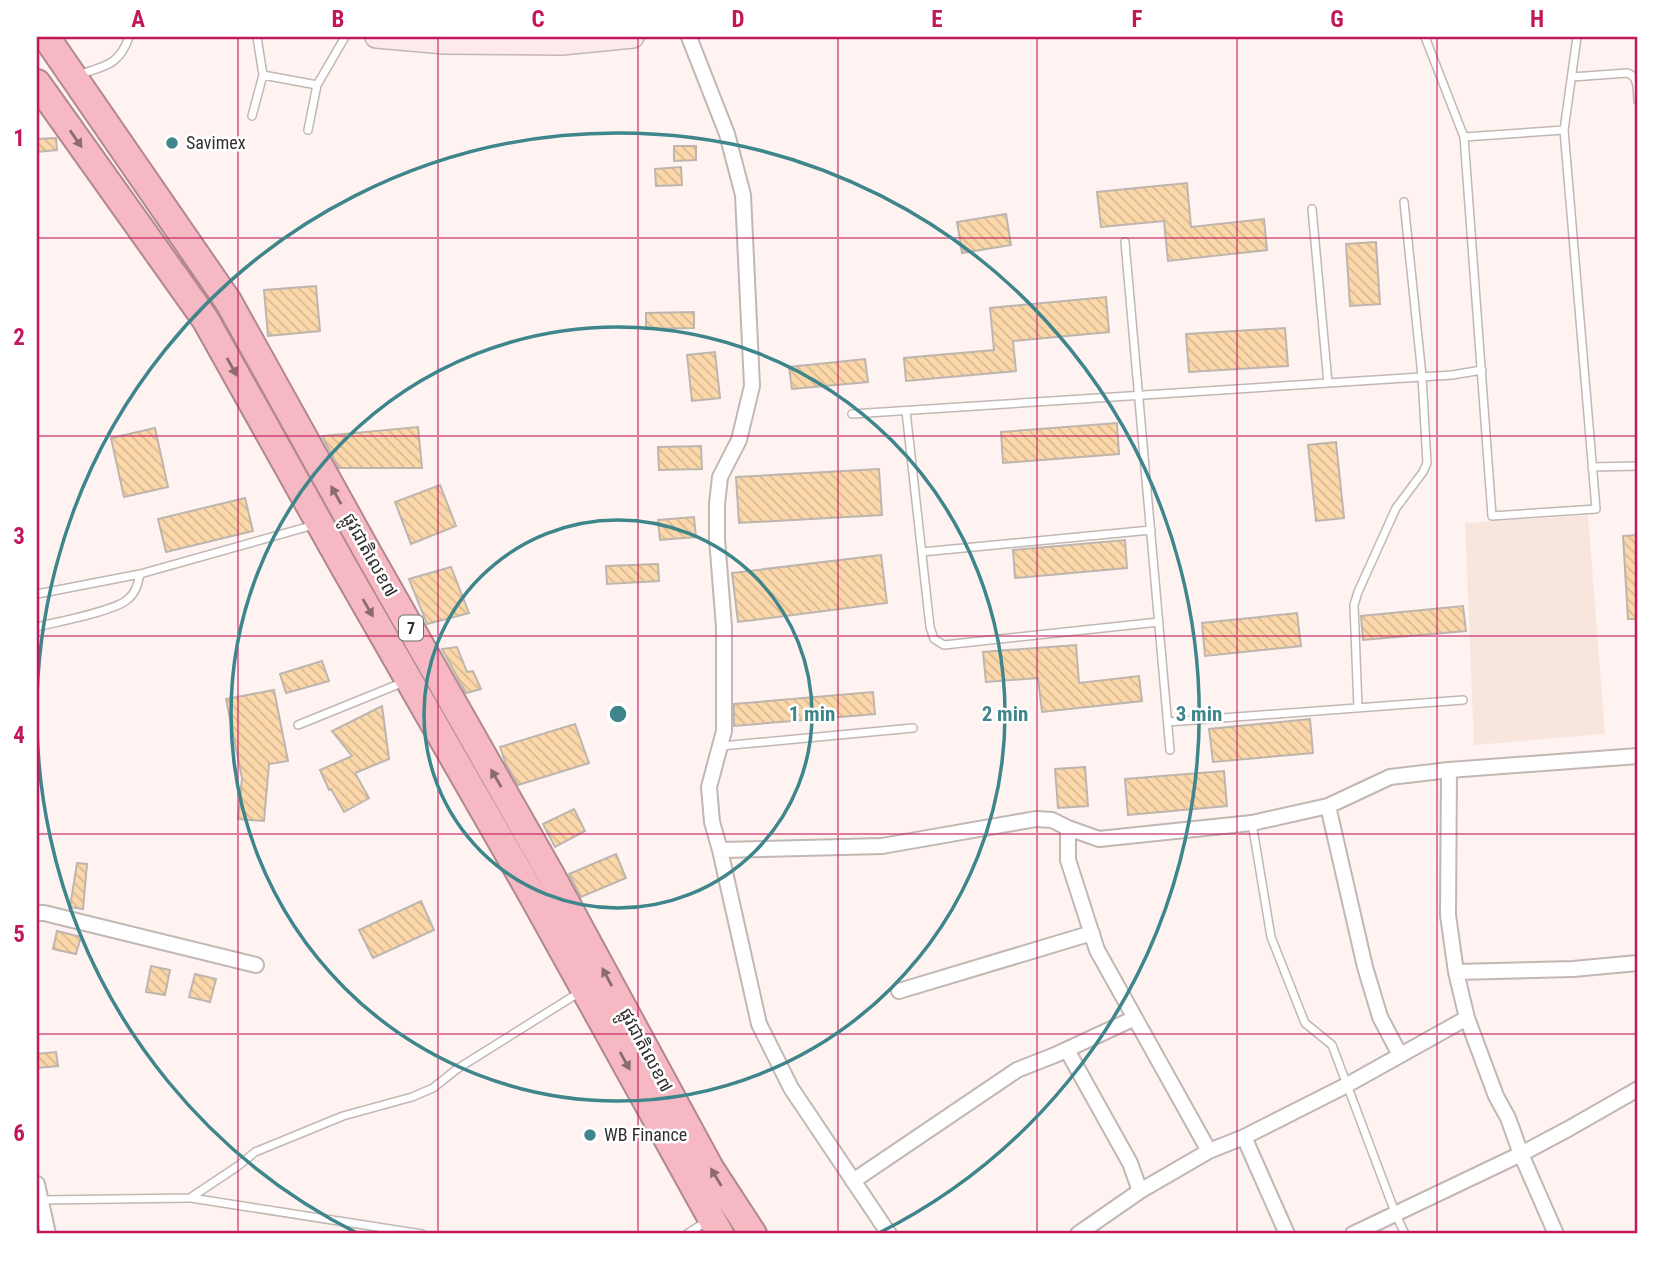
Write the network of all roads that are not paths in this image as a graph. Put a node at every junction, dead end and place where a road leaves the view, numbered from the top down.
1 (129, 37) edge
2 (257, 37) edge
3 (345, 37) edge
4 (376, 37) edge
5 (634, 37) edge
6 (689, 37) edge
7 (1425, 37) edge
8 (1577, 37) edge
9 (48, 43) edge
10 (263, 75) junction
11 (74, 76) junction
12 (1572, 76) junction
13 (37, 83) edge
14 (317, 85) junction
15 (1638, 101) edge
16 (252, 116) dead end
17 (308, 130) dead end
18 (1564, 130) junction
19 (1464, 137) junction
20 (1404, 202) dead end
21 (1312, 209) dead end
22 (1125, 242) dead end
23 (228, 301) junction
24 (205, 319) junction
25 (1482, 370) junction
26 (1422, 376) junction
27 (1328, 383) junction
28 (1139, 396) junction
29 (906, 411) junction
30 (852, 414) dead end
31 (1638, 466) edge
32 (1592, 467) junction
33 (320, 523) junction
34 (1151, 530) junction
35 (922, 552) junction
36 (368, 553) junction
37 (344, 566) junction
38 (140, 574) junction
39 (37, 594) edge
40 (1159, 622) junction
41 (37, 627) edge
42 (409, 680) junction
43 (1463, 700) dead end
44 (1358, 708) junction
45 (1168, 722) junction
46 (298, 725) dead end
47 (913, 728) dead end
48 (720, 746) junction
49 (1170, 750) dead end
50 (1638, 756) edge
51 (1449, 770) junction
52 (1328, 806) junction
53 (1252, 823) junction
54 (1068, 828) junction
55 (720, 850) junction
56 (551, 875) junction
57 (531, 893) junction
58 (37, 913) edge
59 (1091, 933) junction
60 (1638, 963) edge
61 (256, 965) dead end
62 (1456, 972) junction
63 (585, 989) junction
64 (899, 991) dead end
65 (1135, 1018) junction
66 (1467, 1018) junction
67 (1066, 1049) junction
68 (1400, 1055) junction
69 (1347, 1085) junction
70 (1638, 1089) edge
71 (1244, 1137) junction
72 (1209, 1151) junction
73 (1521, 1154) junction
74 (853, 1181) junction
75 (37, 1184) edge
76 (1140, 1191) junction
77 (190, 1198) junction
78 (41, 1200) junction
79 (1396, 1215) junction
80 (715, 1226) edge
81 (48, 1234) edge
82 (422, 1234) edge
83 (687, 1234) edge
84 (753, 1234) edge
85 (889, 1234) edge
86 (1078, 1234) edge
87 (1287, 1234) edge
88 (1353, 1234) edge
89 (1405, 1234) edge
90 (1556, 1234) edge

1 - 11 lane
2 - 10 lane
3 - 14 lane
4 - 5 street
6 - 48 street
7 - 19 lane
8 - 12 lane
9 - 11 highway, ផ្លូវជាតិលេខ៧ / 7
10 - 14 lane
10 - 16 lane
11 - 23 highway, ផ្លូវជាតិលេខ៧ / 7
12 - 15 lane
12 - 18 lane
13 -> 24 highway, ផ្លូវជាតិលេខ៧ / 7
14 - 17 lane
18 - 19 lane
18 - 32 lane
19 - 25 lane
20 - 26 lane
21 - 27 lane
22 - 28 lane
23 - 24 highway
36 -> 23 highway, ផ្លូវជាតិលេខ៧ / 7
24 -> 33 highway, ផ្លូវជាតិលេខ៧ / 7
25 - 26 lane
25 - 32 lane
26 - 27 lane
26 - 44 lane
27 - 28 lane
28 - 29 lane
28 - 34 lane
29 - 30 lane
29 - 35 lane
31 - 32 lane
33 - 37 highway, ផ្លូវជាតិលេខ៧ / 7
33 - 38 lane
34 - 35 lane
34 - 40 lane
35 - 40 lane
36 - 37 highway
56 -> 36 highway, ផ្លូវជាតិលេខ៧ / 7
37 -> 42 highway, ផ្លូវជាតិលេខ៧ / 7
38 - 39 lane
38 - 41 lane
40 - 45 lane
42 - 46 lane
42 - 57 highway, ផ្លូវជាតិលេខ៧ / 7
43 - 44 lane
44 - 45 lane
45 - 49 lane
47 - 48 lane
48 - 55 street
50 - 51 street
51 - 52 street
51 - 62 street
52 - 53 street
52 - 68 street
53 - 54 street
53 - 69 lane
54 - 55 street
54 - 59 street
55 - 74 street
56 - 57 highway
84 -> 56 highway, ផ្លូវជាតិលេខ៧ / 7
57 - 63 highway, ផ្លូវជាតិលេខ៧ / 7
58 - 61 street
59 - 64 street
59 - 65 street
60 - 62 street
62 - 66 street
63 - 77 lane
63 -> 80 highway, ផ្លូវជាតិលេខ៧ / 7
65 - 67 street
65 - 72 street
66 - 68 street
66 - 73 street
67 - 74 street
67 - 76 street
68 - 69 street
69 - 71 street
69 - 79 lane
70 - 73 street
71 - 72 street
71 - 87 street
72 - 76 street
73 - 79 street
73 - 90 street
74 - 85 street
75 - 78 street
76 - 86 street
77 - 78 lane
77 - 82 lane
78 - 81 street
79 - 88 street
79 - 89 lane
80 - 83 lane

